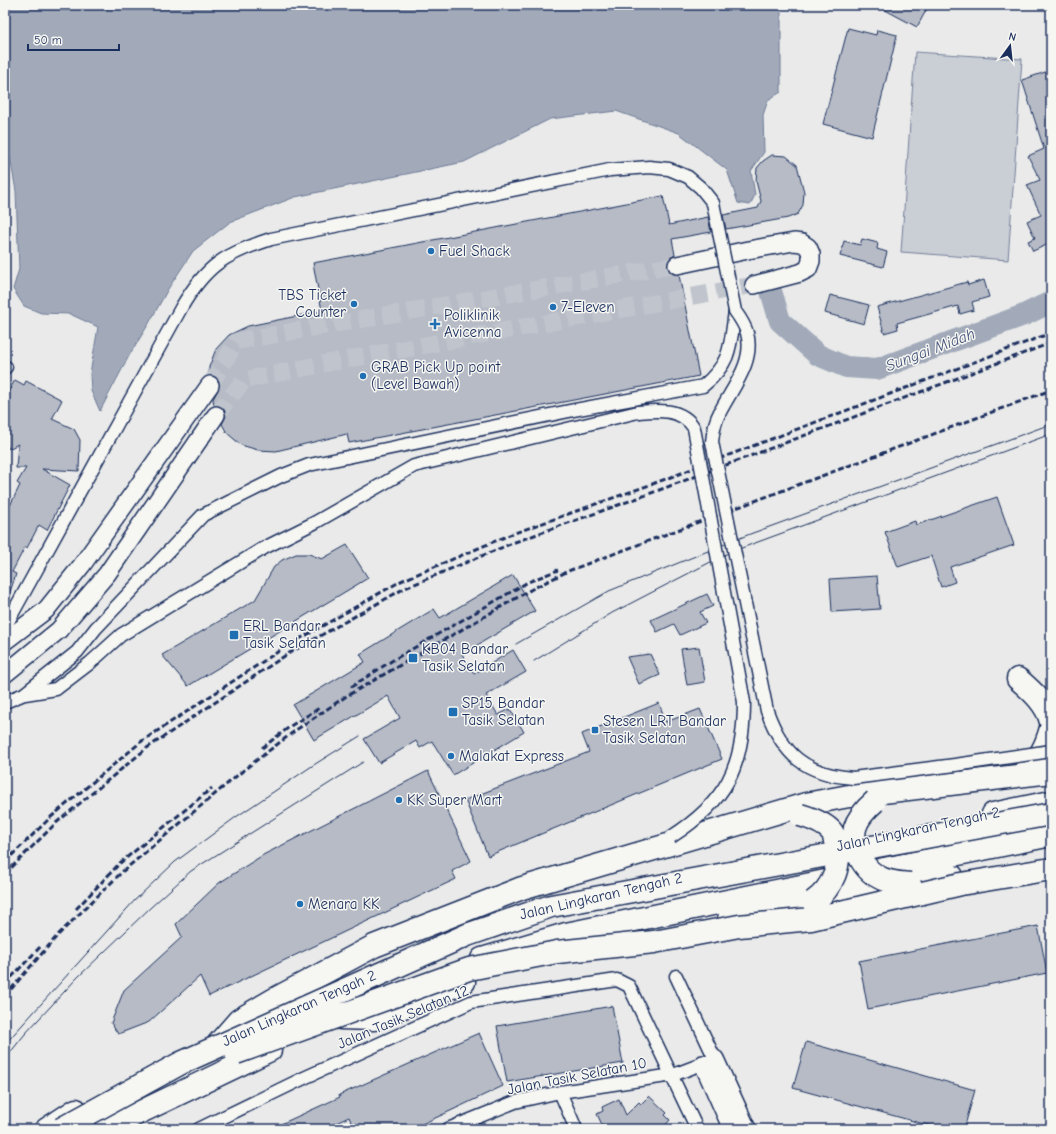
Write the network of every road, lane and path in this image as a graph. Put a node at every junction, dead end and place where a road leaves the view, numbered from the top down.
1 (723, 255) junction
2 (677, 266) tunnel mouth
3 (754, 285) tunnel mouth
4 (728, 290) dead end
5 (735, 311) junction
6 (210, 385) tunnel mouth
7 (574, 410) junction
8 (638, 412) junction
9 (216, 415) tunnel mouth
10 (5, 627) edge
11 (5, 641) edge
12 (5, 674) edge
13 (1018, 679) dead end
14 (24, 694) junction
15 (5, 702) edge
16 (1051, 722) edge
17 (1051, 728) edge
18 (1051, 751) edge
19 (1051, 772) edge
20 (1009, 779) junction
21 (906, 790) junction
22 (1051, 802) edge
23 (791, 814) junction
24 (1051, 814) edge
25 (1051, 835) edge
26 (1051, 859) edge
27 (1051, 868) edge
28 (910, 884) junction
29 (522, 888) junction
30 (813, 902) junction
31 (676, 976) dead end
32 (340, 1018) junction
33 (218, 1044) junction
34 (709, 1061) junction
35 (673, 1075) junction
36 (560, 1092) junction
37 (108, 1128) edge
38 (452, 1128) edge
39 (47, 1129) edge
40 (61, 1129) edge
41 (83, 1129) edge
42 (199, 1129) edge
43 (576, 1129) edge
44 (697, 1129) edge
45 (732, 1129) edge
46 (747, 1129) edge

1 - 2 street
1 - 3 street
1 - 4 street
5 - 7 street
5 - 10 street, bridge
5 - 18 street, bridge
6 - 11 street
7 - 8 street
7 - 14 street
8 - 14 street
8 - 29 street, bridge
9 - 12 street
13 - 16 highway
14 - 15 street
17 - 20 highway
19 - 20 highway
20 - 21 highway
21 - 23 highway
21 - 28 highway, bridge
22 - 33 highway, Jalan Lingkaran Tengah 2
23 - 29 highway
23 - 30 highway, bridge
24 - 40 highway, bridge
25 - 32 highway, Jalan Lingkaran Tengah 2
26 - 28 highway
27 - 41 highway, bridge
28 - 30 highway, bridge
29 - 33 highway
30 - 32 highway
31 - 34 street
32 - 37 highway, Jalan Lingkaran Tengah 2
33 - 39 highway, Jalan Lingkaran Tengah 2
34 - 35 street, Jalan Tasik Selatan 10
34 - 45 street
34 - 46 street
35 - 36 street, Jalan Tasik Selatan 10
35 - 42 street, Jalan Tasik Selatan 12
35 - 44 street, Jalan Tasik Selatan 12
36 - 38 street, Jalan Tasik Selatan 10
36 - 43 street

